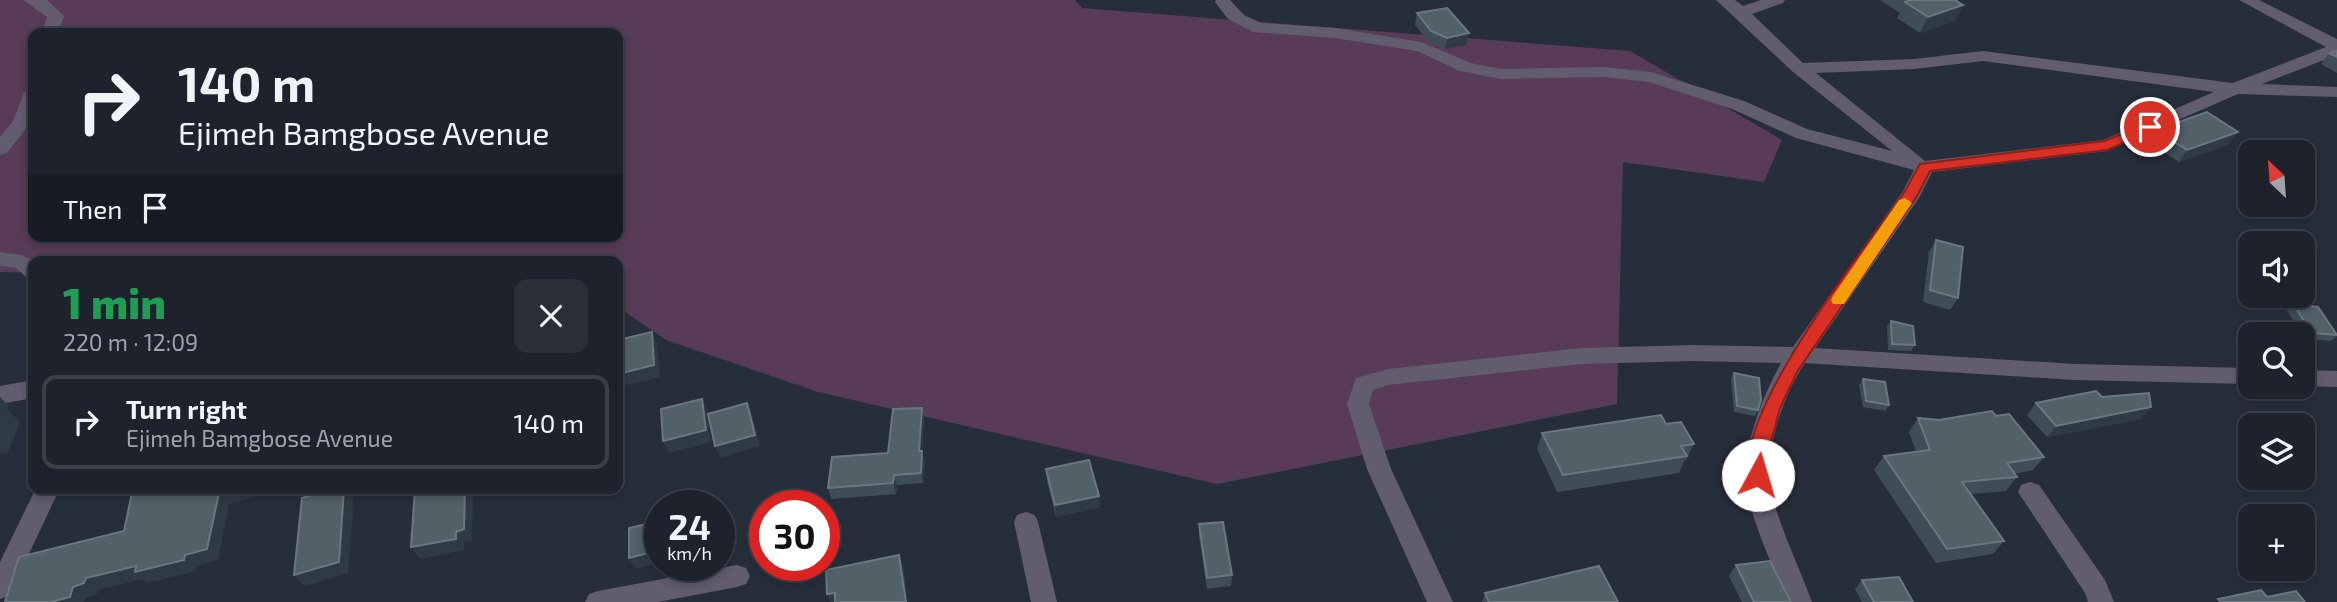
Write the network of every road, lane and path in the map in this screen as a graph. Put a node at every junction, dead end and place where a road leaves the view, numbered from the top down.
1 (31, 0) edge
2 (1724, 0) edge
3 (1777, 0) edge
4 (2247, 0) edge
5 (1223, 2) dead end
6 (1741, 12) junction
7 (52, 28) edge
8 (2337, 47) edge
9 (1799, 68) junction
10 (2235, 89) junction
11 (2337, 92) edge
12 (28, 106) edge
13 (0, 149) edge
14 (1925, 167) junction
15 (0, 259) edge
16 (28, 267) edge
17 (1800, 355) junction
18 (2238, 376) edge
19 (2315, 378) edge
20 (2337, 379) edge
21 (28, 390) edge
22 (0, 395) edge
23 (2030, 492) dead end
24 (45, 494) edge
25 (1026, 522) dead end
26 (737, 576) dead end
27 (0, 589) edge
28 (611, 601) edge
29 (1044, 602) edge
30 (1440, 602) edge
31 (1799, 602) edge
32 (2101, 602) edge

1 - 7 street
2 - 6 street
3 - 6 street
4 - 8 street
5 - 14 street
6 - 9 street
8 - 10 street
9 - 10 street
9 - 14 street
10 - 11 street
10 - 14 street
12 - 13 street
14 - 17 street
15 - 16 street
17 - 18 street
17 - 30 street
17 - 31 street
19 - 20 street
21 - 22 street
23 - 32 street
24 - 27 street
25 - 29 street
26 - 28 street

